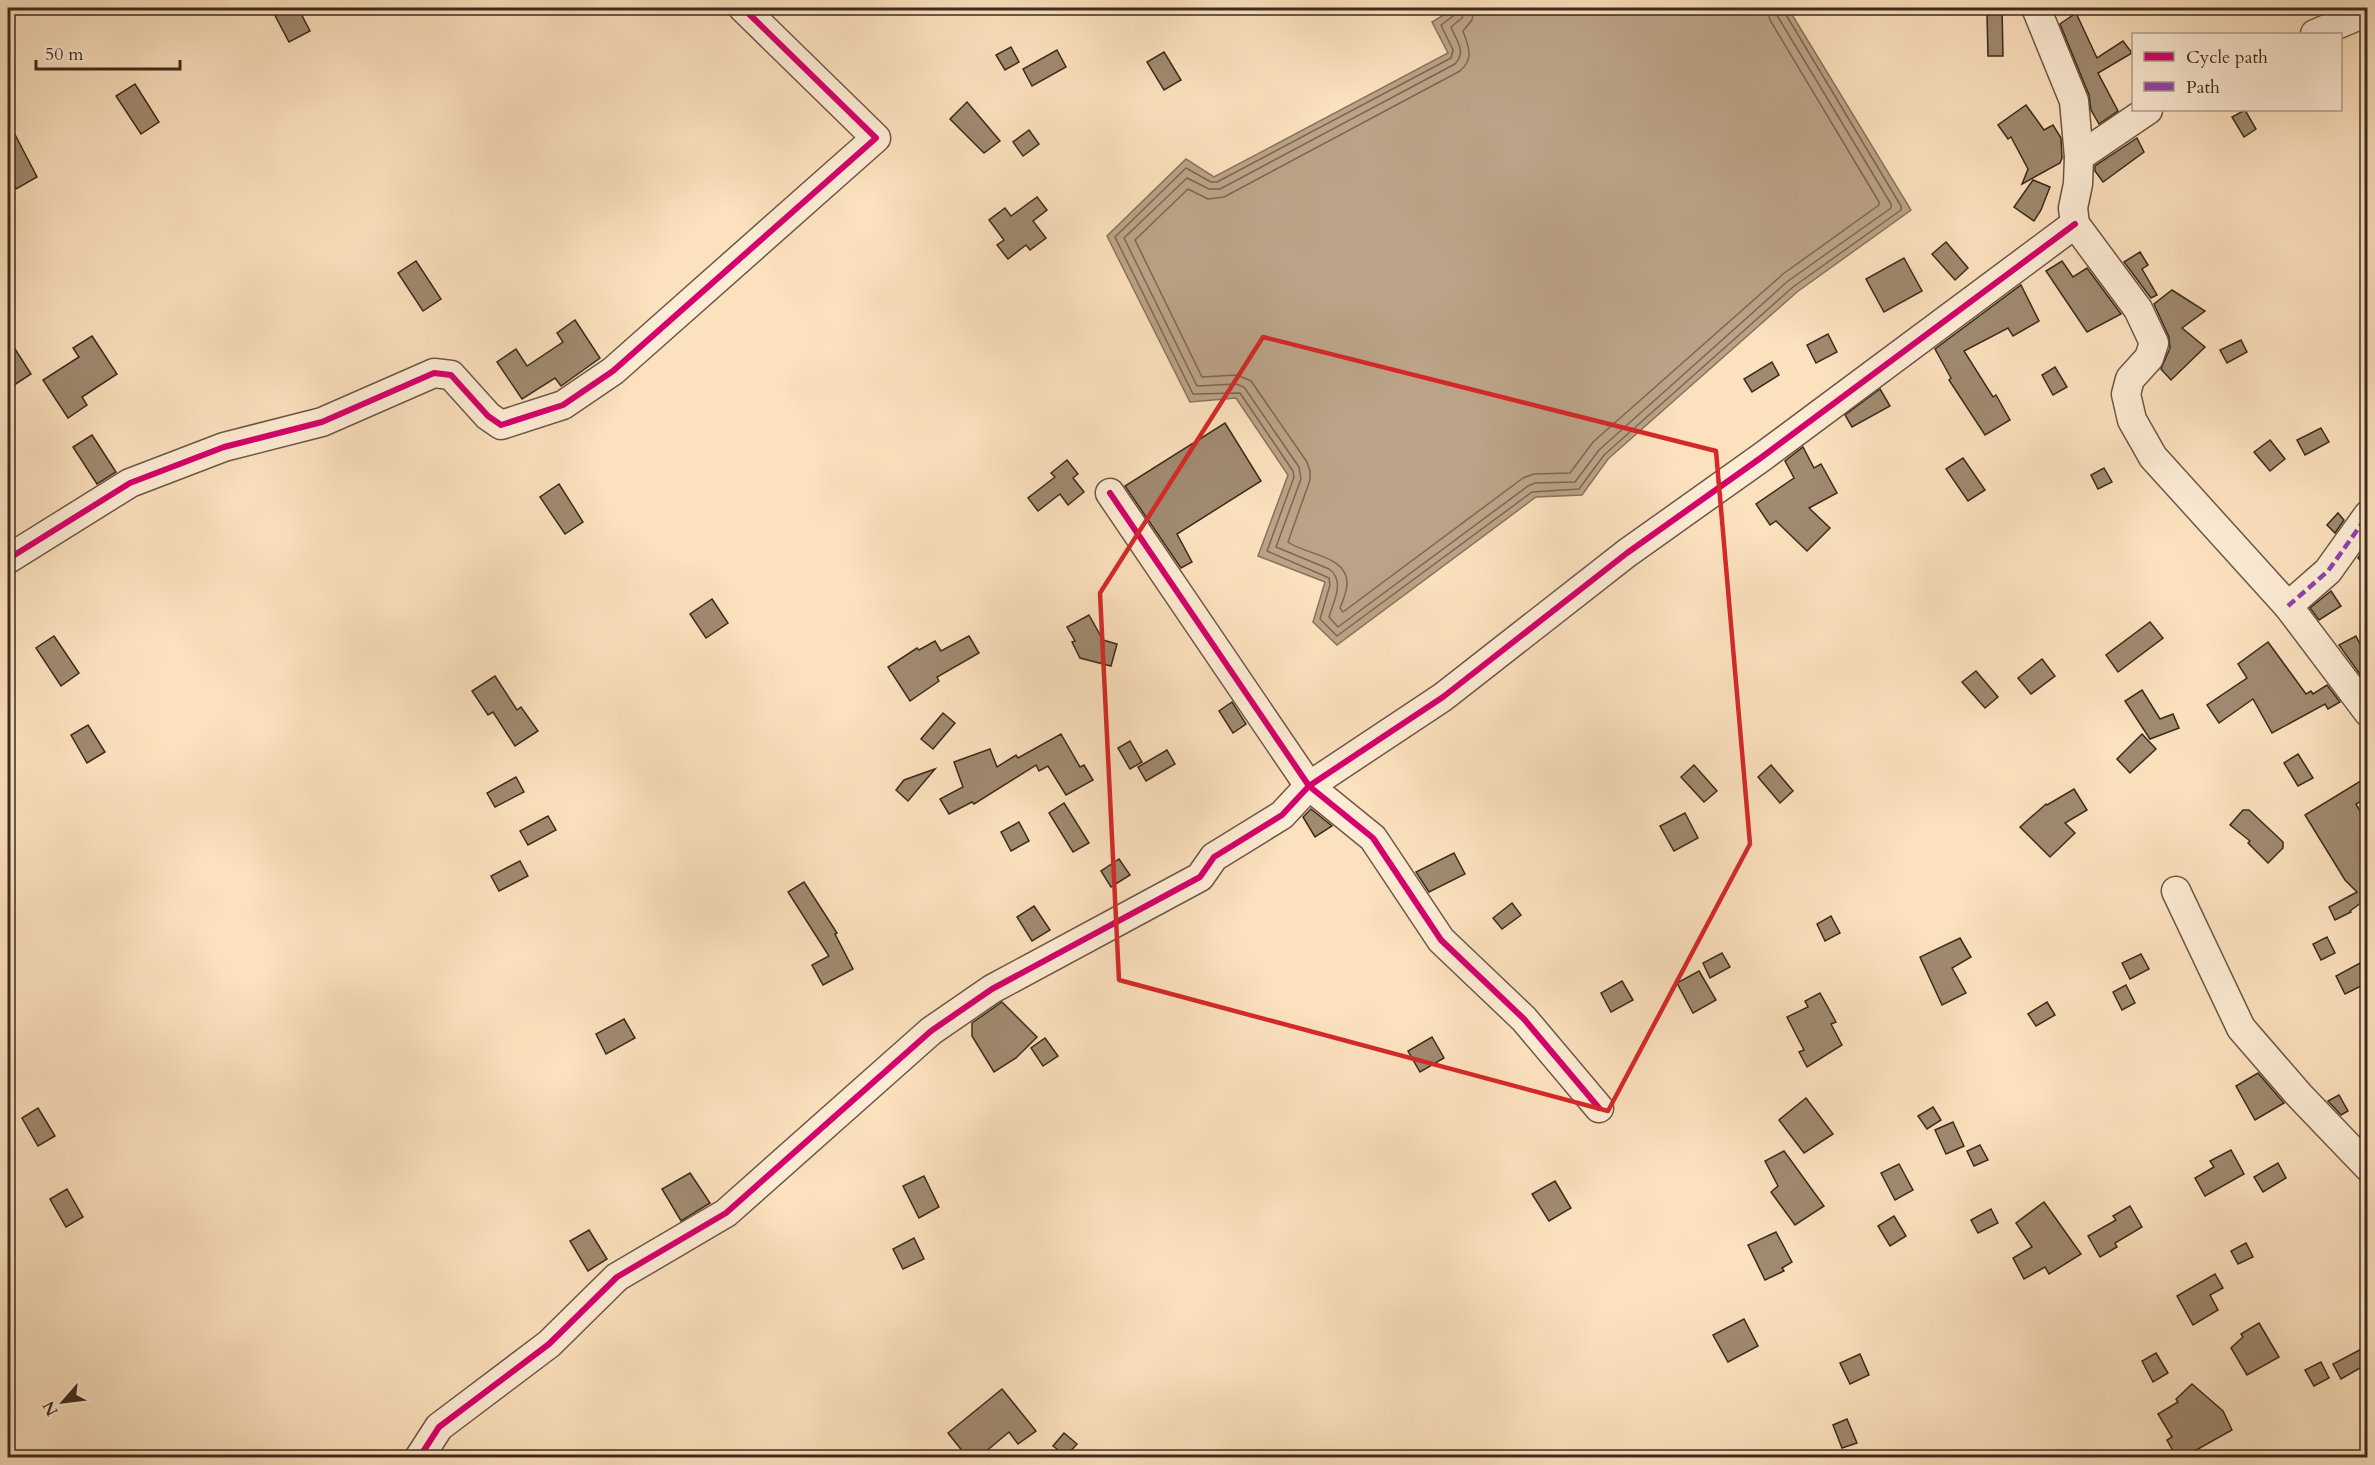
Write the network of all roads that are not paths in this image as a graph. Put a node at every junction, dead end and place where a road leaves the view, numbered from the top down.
1 (743, 8) edge
2 (2036, 8) edge
3 (2367, 8) edge
4 (2317, 33) edge
5 (2147, 111) edge
6 (2079, 157) junction
7 (2075, 224) junction
8 (1110, 493) dead end
9 (2367, 515) edge
10 (8, 559) edge
11 (2288, 606) junction
12 (2366, 706) edge
13 (1309, 786) junction
14 (2176, 891) dead end
15 (1599, 1108) dead end
16 (2367, 1167) edge
17 (419, 1458) edge

1 - 10 street
2 - 6 street
3 - 4 street
5 - 6 street
6 - 7 street
7 - 11 street
7 - 13 street
8 - 13 street
9 - 11 street
11 - 12 street
13 - 15 street
13 - 17 street
14 - 16 street

